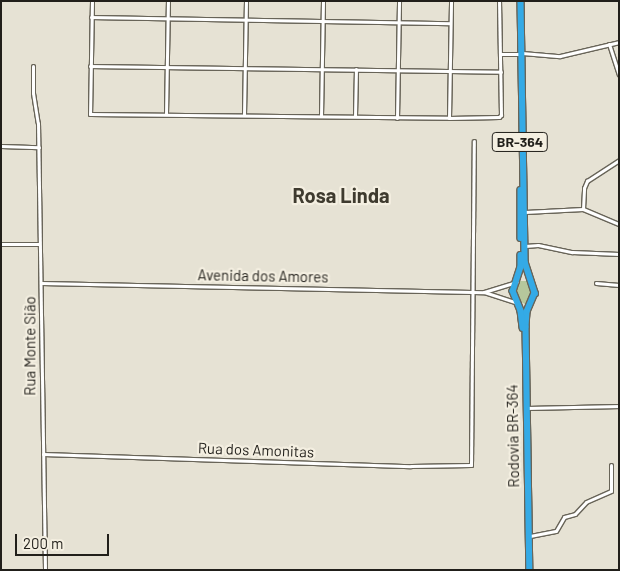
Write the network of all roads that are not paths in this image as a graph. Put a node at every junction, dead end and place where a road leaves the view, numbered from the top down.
1 (92, 1) edge
2 (168, 1) edge
3 (246, 1) edge
4 (323, 1) edge
5 (399, 1) edge
6 (451, 1) edge
7 (500, 1) edge
8 (520, 1) edge
9 (92, 17) junction
10 (168, 18) junction
11 (323, 20) junction
12 (246, 21) junction
13 (399, 22) junction
14 (450, 23) junction
15 (619, 42) edge
16 (609, 44) junction
17 (520, 53) junction
18 (501, 54) junction
19 (33, 66) dead end
20 (90, 66) junction
21 (168, 67) junction
22 (244, 68) junction
23 (322, 68) junction
24 (356, 69) junction
25 (397, 70) junction
26 (450, 70) junction
27 (501, 72) junction
28 (619, 74) edge
29 (166, 114) junction
30 (244, 115) junction
31 (321, 116) junction
32 (355, 116) junction
33 (397, 118) junction
34 (449, 118) junction
35 (474, 141) dead end
36 (1, 146) edge
37 (38, 147) junction
38 (619, 160) edge
39 (584, 209) junction
40 (525, 212) junction
41 (619, 224) edge
42 (1, 244) edge
43 (39, 244) junction
44 (525, 246) junction
45 (619, 254) edge
46 (530, 281) junction
47 (516, 282) junction
48 (41, 283) junction
49 (596, 283) dead end
50 (619, 285) edge
51 (473, 292) junction
52 (484, 292) junction
53 (518, 303) junction
54 (532, 303) junction
55 (619, 406) edge
56 (527, 408) junction
57 (43, 454) junction
58 (612, 465) dead end
59 (530, 536) junction
60 (45, 570) edge
61 (529, 570) edge

1 - 9 street
2 - 10 street
3 - 12 street
4 - 11 street
5 - 13 street
6 - 14 street
7 - 18 street
8 - 17 highway, BR-364
9 - 10 street
9 - 20 street
10 - 12 street
10 - 21 street
11 - 12 street
11 - 13 street
11 - 23 street
12 - 22 street
13 - 14 street
13 - 25 street
14 - 26 street
15 - 16 street
16 - 17 street
16 - 28 street
17 - 18 street
17 - 40 highway, BR-364
17 - 47 highway, BR-364
18 - 27 street
19 - 37 street, Rua Monte Sião
20 - 21 street
20 - 29 street
21 - 22 street
21 - 29 street
22 - 23 street
22 - 30 street
23 - 24 street
23 - 31 street
24 - 25 street
24 - 32 street
25 - 26 street
25 - 33 street
26 - 27 street
26 - 34 street
27 - 34 street
29 - 30 street
30 - 31 street
31 - 32 street
32 - 33 street
33 - 34 street
35 - 51 street
36 - 37 street
37 - 43 street, Rua Monte Sião
38 - 39 street
39 - 40 street
39 - 41 street
40 - 44 highway, BR-364
42 - 43 street
43 - 48 street, Rua Monte Sião
44 - 45 street
44 - 46 highway, BR-364
46 - 47 highway
46 - 54 highway, BR-364
47 - 52 street, Avenida dos Amores
47 - 53 highway, BR-364
48 - 51 street, Avenida dos Amores
48 - 57 street, Rua Monte Sião
49 - 50 street
51 - 52 street, Avenida dos Amores
51 - 57 street, Rua dos Amonitas
52 - 53 street, Avenida dos Amores
53 - 54 highway
53 - 61 highway, Rodovia BR-364 / BR-364
54 - 56 highway, BR-364
55 - 56 street
56 - 59 highway, BR-364
57 - 60 street, Rua Monte Sião
58 - 59 street
59 - 61 highway, BR-364

